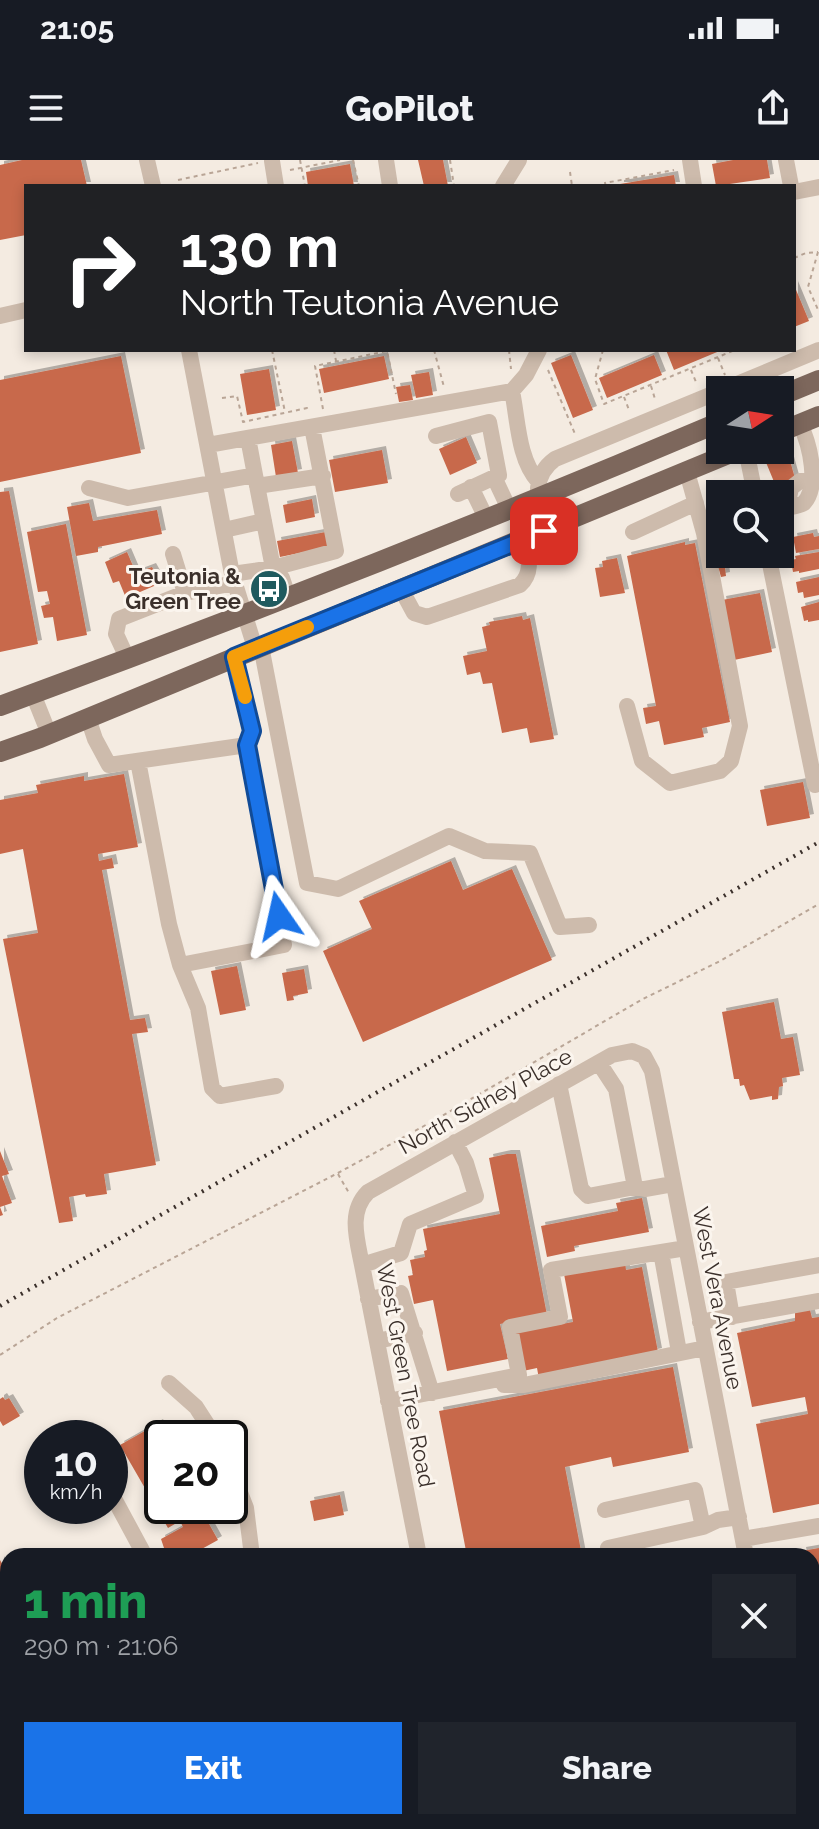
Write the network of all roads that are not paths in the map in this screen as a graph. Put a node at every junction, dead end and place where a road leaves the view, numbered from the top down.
1 (147, 160) edge
2 (386, 160) edge
3 (519, 160) edge
4 (786, 160) edge
5 (691, 163) edge
6 (153, 184) edge
7 (390, 184) edge
8 (504, 184) edge
9 (694, 184) edge
10 (791, 184) edge
11 (819, 187) edge
12 (796, 192) edge
13 (24, 310) edge
14 (0, 316) edge
15 (819, 350) edge
16 (193, 352) edge
17 (542, 357) edge
18 (750, 376) edge
19 (819, 380) edge
20 (794, 390) edge
21 (512, 391) junction
22 (706, 393) edge
23 (809, 420) edge
24 (319, 426) junction
25 (706, 427) edge
26 (436, 436) dead end
27 (248, 438) junction
28 (208, 445) junction
29 (706, 464) edge
30 (687, 472) junction
31 (323, 476) junction
32 (494, 477) junction
33 (215, 480) junction
34 (256, 480) junction
35 (819, 480) edge
36 (89, 488) dead end
37 (538, 490) junction
38 (696, 503) junction
39 (794, 507) edge
40 (510, 511) junction
41 (487, 520) junction
42 (264, 521) junction
43 (224, 530) junction
44 (633, 532) dead end
45 (535, 535) junction
46 (329, 553) junction
47 (173, 554) dead end
48 (273, 568) junction
49 (771, 568) edge
50 (233, 578) junction
51 (341, 578) junction
52 (401, 589) junction
53 (185, 593) junction
54 (289, 599) junction
55 (244, 617) junction
56 (258, 647) junction
57 (234, 657) junction
58 (128, 660) junction
59 (33, 694) junction
60 (0, 706) edge
61 (627, 706) dead end
62 (88, 718) junction
63 (49, 734) junction
64 (247, 745) junction
65 (0, 752) edge
66 (138, 761) junction
67 (815, 785) dead end
68 (589, 925) dead end
69 (180, 965) junction
70 (640, 1053) joint
71 (599, 1063) junction
72 (559, 1084) junction
73 (276, 1086) dead end
74 (455, 1142) junction
75 (673, 1184) junction
76 (635, 1187) junction
77 (359, 1203) joint
78 (686, 1248) junction
79 (661, 1252) junction
80 (362, 1265) junction
81 (819, 1265) edge
82 (368, 1299) junction
83 (819, 1301) edge
84 (732, 1317) junction
85 (700, 1322) junction
86 (415, 1333) junction
87 (377, 1341) junction
88 (705, 1348) junction
89 (679, 1352) junction
90 (491, 1381) junction
91 (169, 1383) dead end
92 (432, 1393) junction
93 (388, 1401) junction
94 (204, 1420) edge
95 (605, 1510) dead end
96 (739, 1517) junction
97 (128, 1524) edge
98 (248, 1524) edge
99 (819, 1526) edge
100 (703, 1527) junction
101 (743, 1539) junction
102 (141, 1548) edge
103 (251, 1548) edge
104 (417, 1548) edge
105 (608, 1548) dead end
106 (745, 1548) edge

1 - 6 street
2 - 7 street
3 - 8 street
4 - 10 street
5 - 9 street
11 - 12 street
13 - 14 street
15 - 18 street
16 - 28 street
17 - 21 street
19 - 20 main road
21 - 24 street
21 - 37 street
22 - 37 street
23 - 35 street
24 - 27 street
24 - 31 street
25 - 37 main road
26 - 32 street
27 - 28 street
27 - 34 street
28 - 33 street
29 - 30 main road
30 - 38 street
30 - 45 main road
31 - 34 street
31 - 46 street
32 - 40 street
32 - 41 street
33 - 34 street
33 - 36 street
33 - 43 street
34 - 42 street
35 - 39 street
37 - 40 main road
37 - 45 street
38 - 44 street
38 - 61 street
40 - 41 main road
41 - 51 main road
42 - 43 street
42 - 48 street
43 - 50 street
45 - 52 main road
45 - 52 street
46 - 48 street
46 - 51 street
47 - 53 street
48 - 50 street
48 - 54 street
49 - 67 street
50 - 53 street
50 - 55 street
51 - 54 main road
52 - 56 main road
53 - 58 street
54 - 55 main road
55 - 56 street
55 - 58 main road
56 - 57 main road
56 - 68 street
57 - 62 main road
57 - 64 street
58 - 59 main road
59 - 60 main road
59 - 63 street
62 - 63 main road
62 - 66 street
63 - 65 main road
64 - 66 street
64 - 69 street
66 - 69 street
69 - 73 street
70 - 71 street, North Sidney Place
70 - 75 street, West Vera Avenue
71 - 72 street, North Sidney Place
71 - 76 street
72 - 74 street, North Sidney Place
72 - 76 street
74 - 77 street, North Sidney Place
74 - 80 street
75 - 76 street
75 - 78 street, West Vera Avenue
77 - 80 street, West Green Tree Road
78 - 79 street
78 - 85 street, West Vera Avenue
79 - 89 street
79 - 90 street
80 - 82 street, West Green Tree Road
81 - 84 street
82 - 86 street
82 - 87 street, West Green Tree Road
83 - 84 street
84 - 85 street
85 - 88 street, West Vera Avenue
86 - 87 street
86 - 92 street
87 - 93 street, West Green Tree Road
88 - 89 street
88 - 96 street, West Vera Avenue
89 - 90 street
90 - 92 street
91 - 94 street
92 - 93 street
93 - 104 street, West Green Tree Road
95 - 100 street
96 - 100 street
96 - 101 street, West Vera Avenue
97 - 102 street
98 - 103 street
99 - 101 street
100 - 105 street
101 - 106 street, West Vera Avenue

